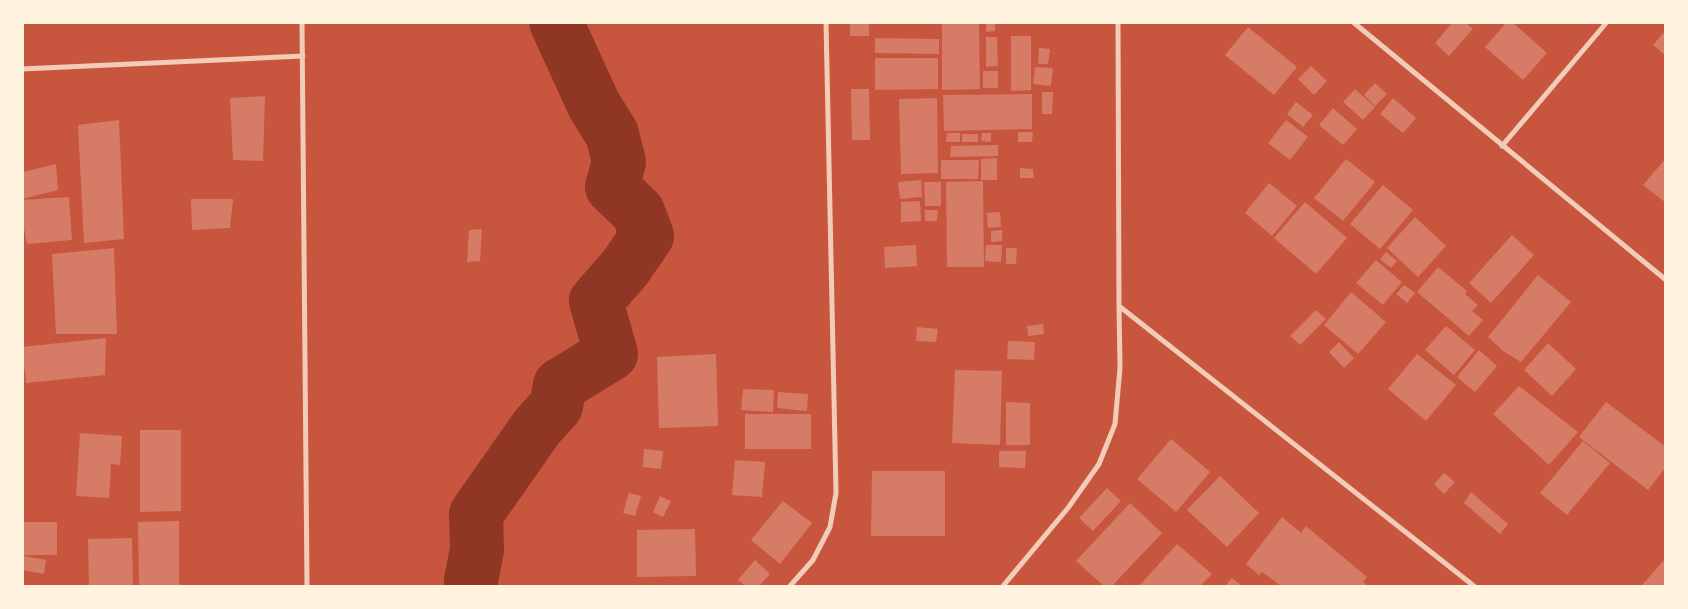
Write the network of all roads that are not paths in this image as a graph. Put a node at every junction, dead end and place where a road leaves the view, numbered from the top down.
1 (302, 22) edge
2 (826, 22) edge
3 (1118, 22) edge
4 (1353, 22) edge
5 (1607, 22) edge
6 (302, 56) junction
7 (22, 69) edge
8 (1502, 146) junction
9 (1666, 280) edge
10 (1119, 306) junction
11 (307, 586) edge
12 (790, 586) edge
13 (1003, 586) edge
14 (1474, 586) edge

1 - 6 street
2 - 12 street
3 - 10 street
4 - 8 street
5 - 8 street
6 - 7 street
6 - 11 street
8 - 9 street
10 - 13 street
10 - 14 street

